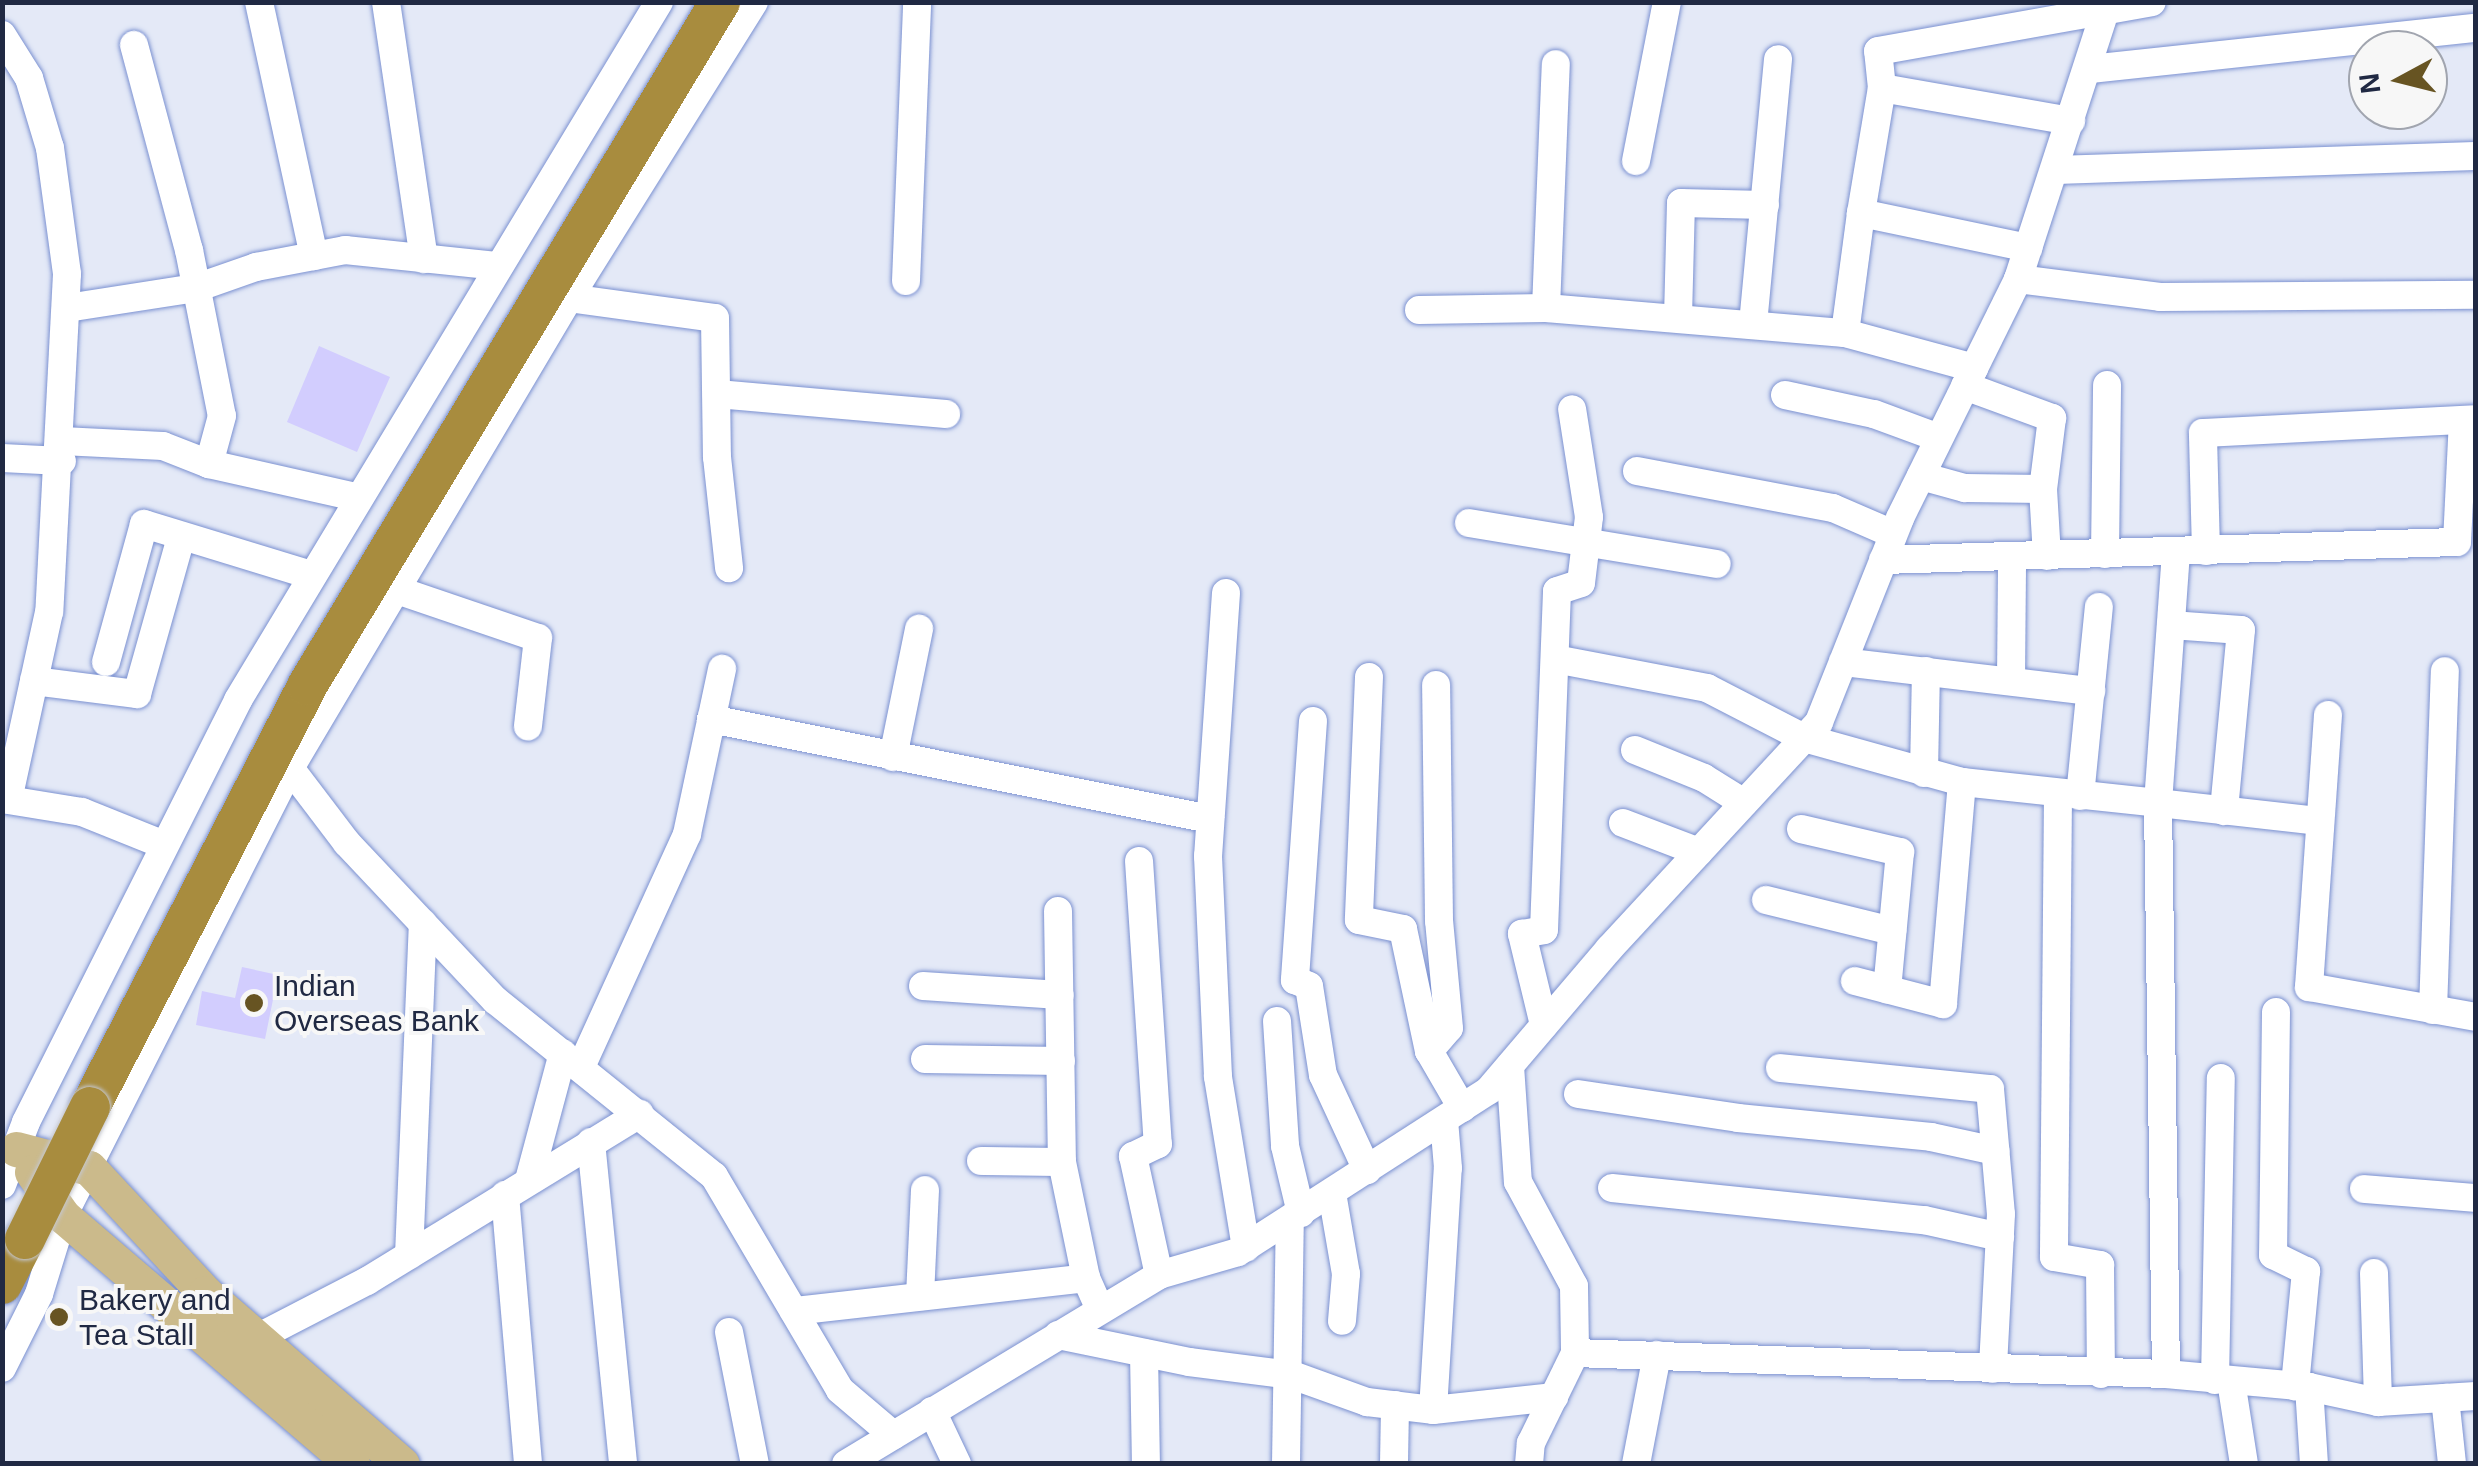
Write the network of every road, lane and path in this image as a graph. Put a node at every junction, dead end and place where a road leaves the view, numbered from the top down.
1 (260, 2) edge
2 (386, 2) edge
3 (658, 2) edge
4 (690, 2) edge
5 (720, 2) edge
6 (754, 2) edge
7 (916, 2) edge
8 (1667, 2) edge
9 (2152, 2) edge
10 (2109, 6) edge
11 (2476, 28) edge
12 (2, 35) edge
13 (134, 46) dead end
14 (1778, 59) dead end
15 (1556, 64) dead end
16 (2090, 69) junction
17 (16, 77) edge
18 (1882, 88) junction
19 (2072, 121) junction
20 (2476, 156) edge
21 (1636, 161) dead end
22 (2055, 170) junction
23 (1766, 204) junction
24 (1860, 214) junction
25 (2028, 248) junction
26 (314, 256) junction
27 (424, 258) junction
28 (496, 266) junction
29 (2018, 279) junction
30 (906, 281) dead end
31 (196, 288) junction
32 (2476, 295) edge
33 (569, 298) junction
34 (66, 308) junction
35 (1546, 308) junction
36 (1419, 310) dead end
37 (1678, 317) junction
38 (1753, 324) junction
39 (1845, 333) junction
40 (1970, 377) junction
41 (2107, 385) dead end
42 (716, 394) junction
43 (1784, 395) dead end
44 (1572, 409) dead end
45 (946, 414) dead end
46 (2469, 420) edge
47 (1939, 438) junction
48 (62, 451) junction
49 (2, 458) edge
50 (209, 464) junction
51 (1637, 471) dead end
52 (1920, 476) junction
53 (2043, 489) junction
54 (356, 497) junction
55 (1470, 523) dead end
56 (181, 538) junction
57 (1586, 542) junction
58 (1888, 547) junction
59 (2206, 551) junction
60 (2176, 552) junction
61 (2105, 554) junction
62 (2047, 556) junction
63 (2012, 557) junction
64 (1716, 564) dead end
65 (729, 568) dead end
66 (310, 575) junction
67 (394, 589) junction
68 (1226, 593) dead end
69 (2099, 607) dead end
70 (2171, 625) junction
71 (919, 629) dead end
72 (1555, 659) junction
73 (106, 662) dead end
74 (1843, 662) junction
75 (722, 669) dead end
76 (1926, 671) junction
77 (2444, 671) dead end
78 (1368, 677) dead end
79 (34, 681) junction
80 (2011, 681) junction
81 (1436, 684) dead end
82 (2091, 691) junction
83 (2328, 715) dead end
84 (712, 719) junction
85 (1313, 721) dead end
86 (528, 726) dead end
87 (1804, 738) junction
88 (1635, 750) dead end
89 (892, 757) junction
90 (290, 768) junction
91 (1924, 773) junction
92 (1962, 782) junction
93 (2069, 795) junction
94 (5, 800) edge
95 (2158, 803) junction
96 (1744, 804) junction
97 (2224, 811) junction
98 (1210, 819) junction
99 (2319, 821) junction
100 (1623, 823) dead end
101 (1801, 829) dead end
102 (164, 845) junction
103 (1699, 852) junction
104 (1139, 861) dead end
105 (1766, 900) dead end
106 (1058, 912) dead end
107 (422, 923) junction
108 (1892, 932) junction
109 (1855, 981) dead end
110 (923, 986) dead end
111 (1887, 990) junction
112 (1060, 995) junction
113 (2433, 1010) junction
114 (2276, 1012) dead end
115 (2476, 1017) edge
116 (1277, 1021) dead end
117 (1544, 1025) junction
118 (1429, 1051) junction
119 (925, 1059) dead end
120 (572, 1060) junction
121 (1061, 1061) junction
122 (1510, 1066) junction
123 (1780, 1068) dead end
124 (2222, 1078) dead end
125 (1578, 1094) dead end
126 (78, 1100) junction
127 (640, 1114) junction
128 (1453, 1114) junction
129 (590, 1142) junction
130 (16, 1149) junction
131 (1996, 1151) junction
132 (981, 1161) dead end
133 (1062, 1162) junction
134 (89, 1168) junction
135 (1367, 1170) junction
136 (2, 1185) edge
137 (517, 1188) junction
138 (1612, 1188) dead end
139 (2364, 1189) dead end
140 (925, 1190) dead end
141 (1332, 1193) junction
142 (2476, 1198) edge
143 (64, 1216) junction
144 (1295, 1216) junction
145 (14, 1230) edge
146 (2000, 1237) junction
147 (1246, 1248) junction
148 (409, 1255) junction
149 (2374, 1273) dead end
150 (1159, 1275) junction
151 (1086, 1278) junction
152 (2, 1284) edge
153 (920, 1296) junction
154 (1100, 1310) junction
155 (794, 1312) junction
156 (1342, 1321) dead end
157 (729, 1332) dead end
158 (1058, 1335) junction
159 (255, 1339) junction
160 (1144, 1353) junction
161 (1576, 1354) junction
162 (1658, 1355) junction
163 (2, 1368) edge
164 (1993, 1369) junction
165 (1292, 1374) junction
166 (2101, 1374) junction
167 (2166, 1374) junction
168 (2223, 1380) junction
169 (2302, 1386) junction
170 (2475, 1395) edge
171 (1554, 1397) junction
172 (2446, 1398) junction
173 (2378, 1402) junction
174 (1395, 1405) junction
175 (1432, 1410) junction
176 (932, 1411) junction
177 (893, 1435) junction
178 (352, 1464) edge
179 (402, 1464) edge
180 (528, 1464) edge
181 (623, 1464) edge
182 (755, 1464) edge
183 (846, 1464) edge
184 (957, 1464) edge
185 (1146, 1464) edge
186 (1286, 1464) edge
187 (1394, 1464) edge
188 (1528, 1464) edge
189 (1636, 1464) edge
190 (2244, 1464) edge
191 (2314, 1464) edge
192 (2452, 1464) edge

1 - 26 street
2 - 27 street
3 - 28 street
4 - 126 highway
5 - 126 highway
6 - 33 street
7 - 30 street
8 - 21 street
9 - 10 street
10 - 16 street
10 - 18 street
11 - 16 street
12 - 17 street
13 - 31 street
14 - 23 street
15 - 35 street
16 - 19 street
17 - 34 street
18 - 19 street
18 - 24 street
19 - 22 street
20 - 22 street
22 - 25 street
23 - 37 street
23 - 38 street
24 - 25 street
24 - 39 street
25 - 29 street
26 - 27 street
26 - 31 street
27 - 28 street
28 - 54 street
29 - 32 street
29 - 40 street
31 - 34 street
31 - 50 street
33 - 42 street
33 - 67 street
34 - 48 street
35 - 36 street
35 - 37 street
37 - 38 street
38 - 39 street
39 - 40 street
40 - 47 street
40 - 53 street
41 - 61 street
42 - 45 street
42 - 65 street
43 - 47 street
44 - 57 street
46 - 59 street
46 - 59 street
47 - 52 street
48 - 49 street
48 - 50 street
48 - 79 street
50 - 54 street
51 - 58 street
52 - 53 street
52 - 58 street
53 - 62 street
54 - 66 street
55 - 57 street
56 - 66 street
56 - 73 street
56 - 79 street
57 - 64 street
57 - 72 street
58 - 63 street
58 - 74 street
59 - 60 street
60 - 61 street
60 - 70 street
61 - 62 street
62 - 63 street
63 - 80 street
66 - 102 street
67 - 86 street
67 - 90 street
68 - 98 street
69 - 82 street
70 - 95 street
70 - 97 street
71 - 89 street
72 - 87 street
72 - 117 street
74 - 76 street
74 - 87 street
75 - 84 street
76 - 80 street
76 - 91 street
77 - 113 street
78 - 118 street
79 - 94 street
80 - 82 street
81 - 118 street
82 - 93 street
83 - 99 street
84 - 89 street
84 - 120 street
85 - 135 street
87 - 91 street
87 - 96 street
88 - 96 street
89 - 98 street
90 - 107 street
90 - 134 street
91 - 92 street
92 - 93 street
92 - 111 street
93 - 95 street
93 - 166 street
94 - 102 street
95 - 97 street
95 - 167 street
96 - 103 street
97 - 99 street
98 - 147 street
99 - 113 street
100 - 103 street
101 - 108 street
102 - 130 street
103 - 117 street
104 - 150 street
105 - 108 street
106 - 112 street
107 - 120 street
107 - 148 street
108 - 111 street
109 - 111 street
110 - 112 street
112 - 121 street
113 - 115 street
114 - 169 street
116 - 144 street
117 - 122 street
118 - 128 street
119 - 121 street
120 - 127 street
120 - 137 street
121 - 133 street
122 - 128 street
122 - 161 street
123 - 131 street
124 - 168 street
125 - 131 street
126 - 145 highway
127 - 129 street
127 - 155 street
128 - 135 street
128 - 175 street
129 - 137 street
129 - 181 street
130 - 134 main road
130 - 136 street
130 - 143 main road
131 - 146 street
132 - 133 street
133 - 151 street
134 - 143 street
134 - 159 main road
135 - 141 street
137 - 148 street
137 - 180 street
138 - 146 street
139 - 142 street
140 - 153 street
141 - 144 street
141 - 156 street
143 - 163 street
143 - 178 main road
144 - 147 street
144 - 165 street
145 - 152 highway
146 - 164 street
147 - 150 street
148 - 159 street
149 - 173 street
150 - 154 street
151 - 153 street
151 - 154 street
153 - 155 street
154 - 158 street
155 - 177 street
157 - 182 street
158 - 160 street
158 - 176 street
159 - 179 main road
160 - 165 street
160 - 185 street
161 - 162 street
161 - 171 street
162 - 164 street
162 - 189 street
164 - 166 street
165 - 174 street
165 - 186 street
166 - 167 street
167 - 168 street
168 - 169 street
168 - 190 street
169 - 173 street
169 - 191 street
170 - 172 street
171 - 175 street
171 - 188 street
172 - 173 street
172 - 192 street
174 - 175 street
174 - 187 street
176 - 177 street
176 - 184 street
177 - 183 street

